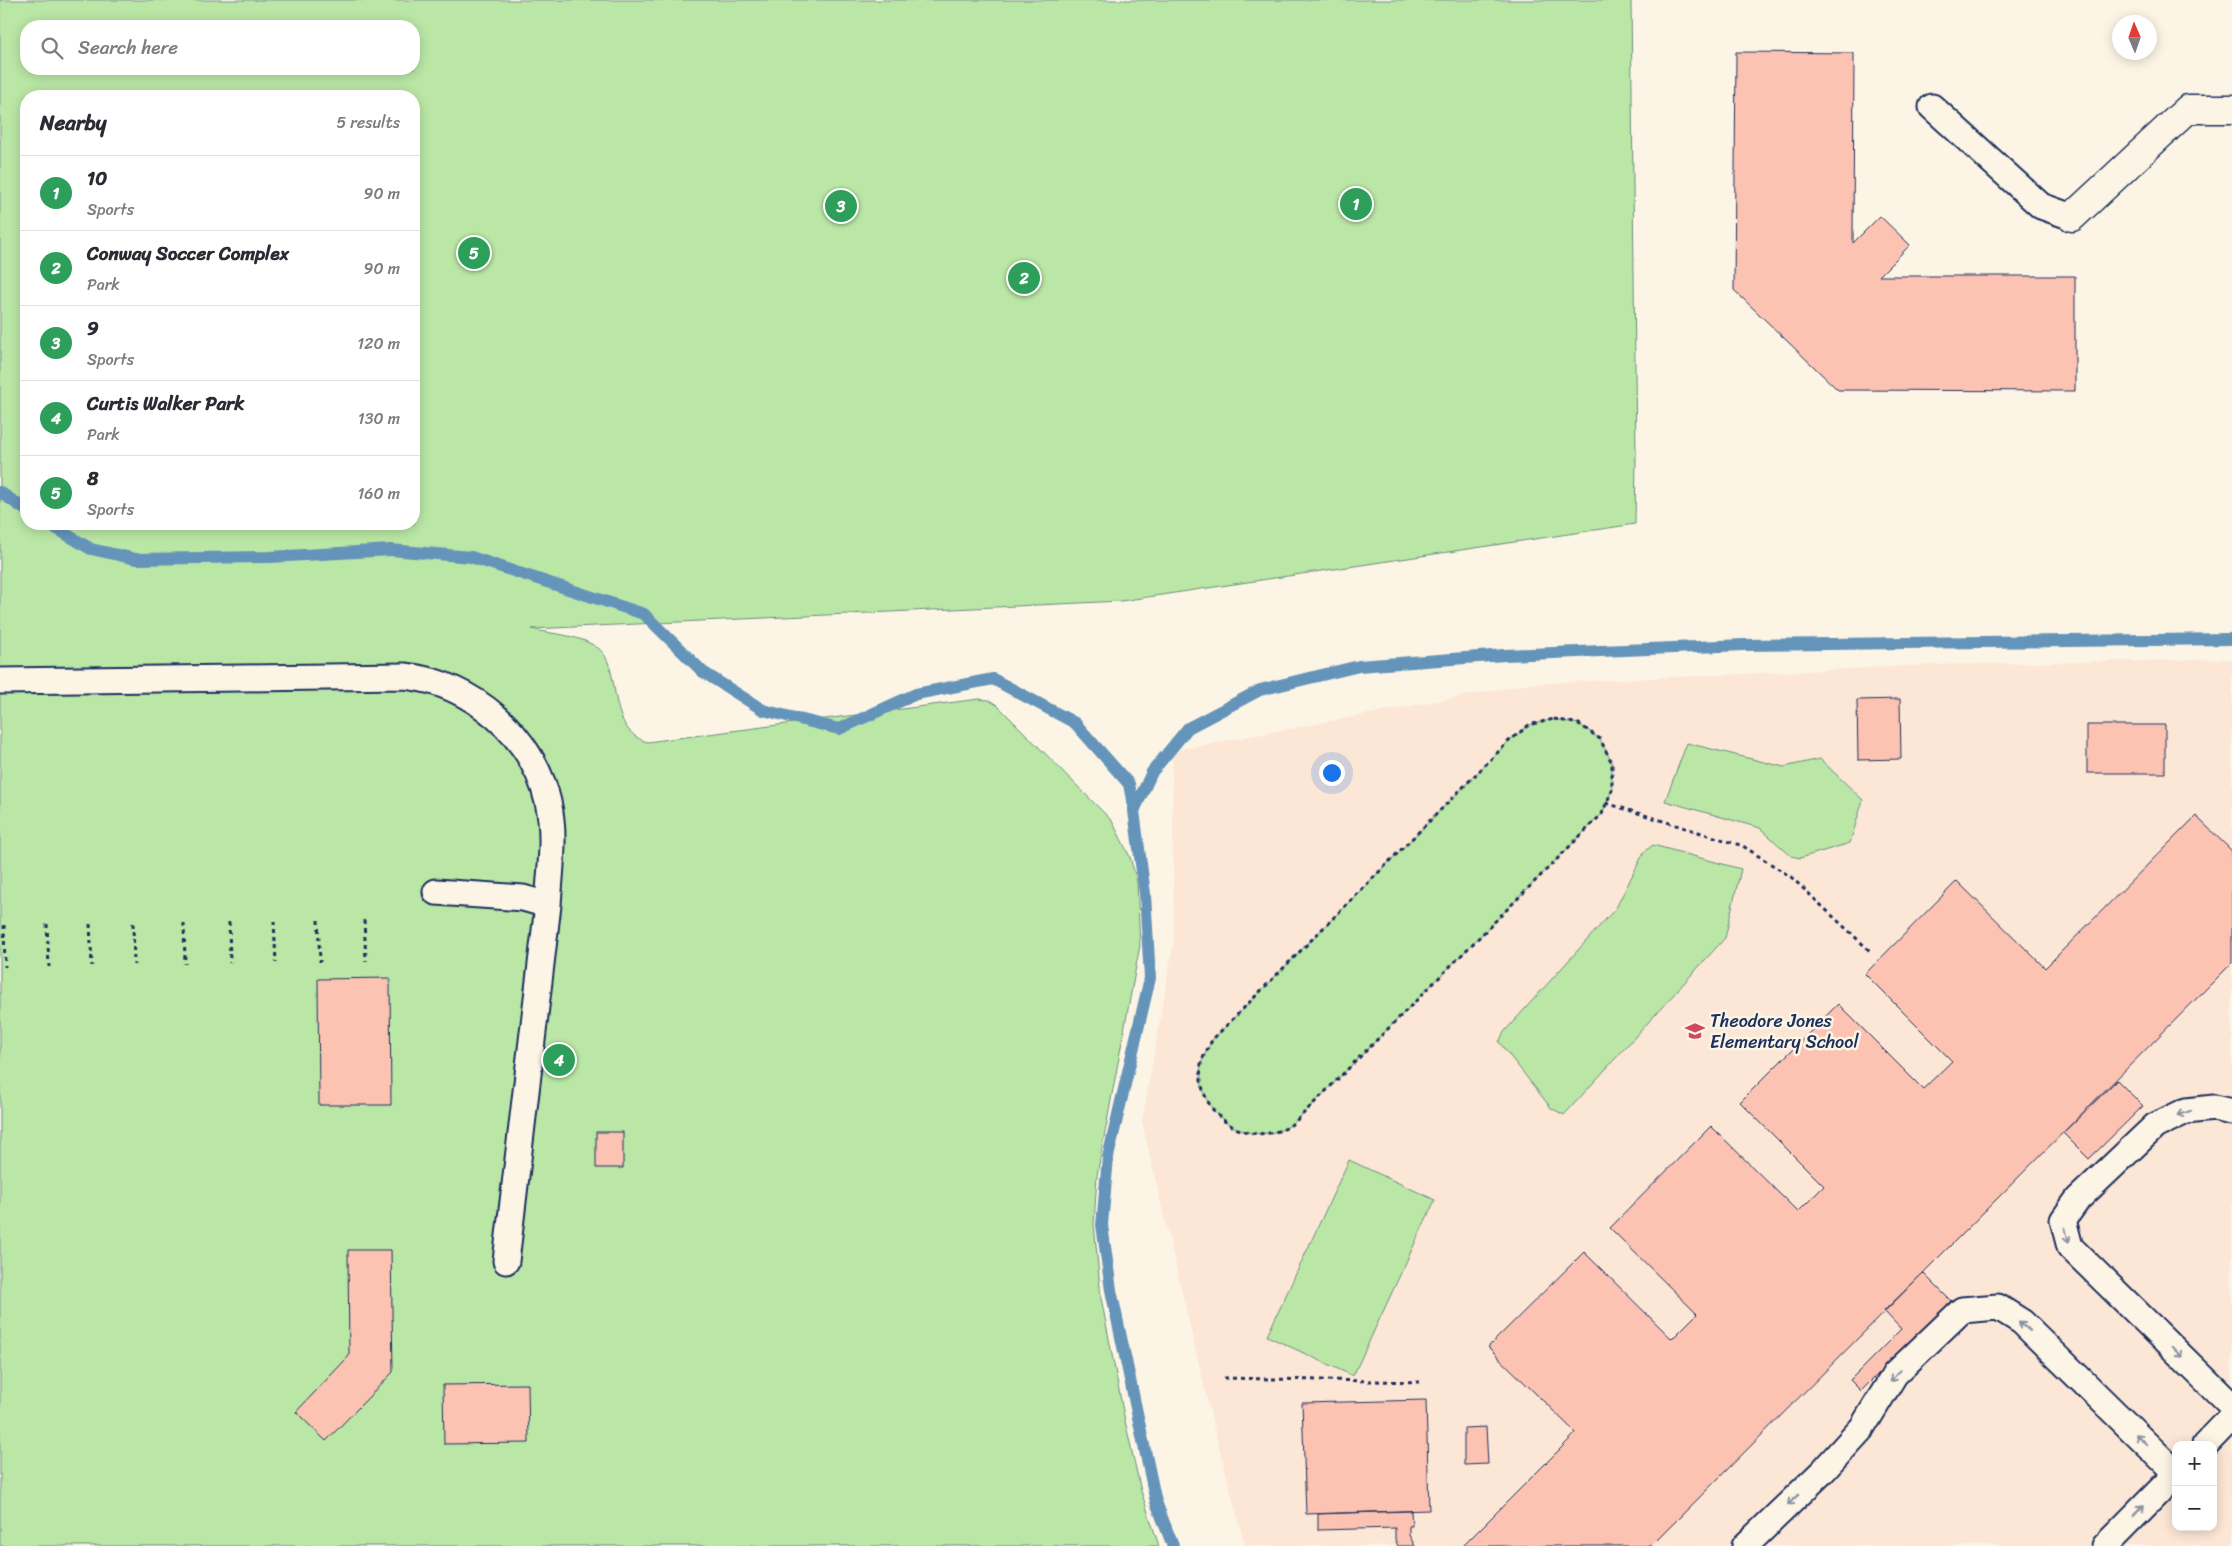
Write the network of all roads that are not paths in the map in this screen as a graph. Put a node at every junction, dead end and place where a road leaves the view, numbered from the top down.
1 (1932, 107) dead end
2 (2232, 109) edge
3 (2072, 217) joint
4 (0, 681) edge
5 (436, 892) dead end
6 (548, 905) junction
7 (2232, 1112) edge
8 (506, 1261) dead end
9 (2232, 1406) edge
10 (2232, 1417) edge
11 (2209, 1441) edge
12 (2172, 1470) edge
13 (2172, 1478) edge
14 (1744, 1546) edge
15 (2105, 1546) edge

1 - 3 lane
2 - 3 street
4 - 6 lane
5 - 6 lane
6 - 8 lane
7 -> 9 lane
10 - 11 lane
12 -> 14 lane
15 -> 13 lane

